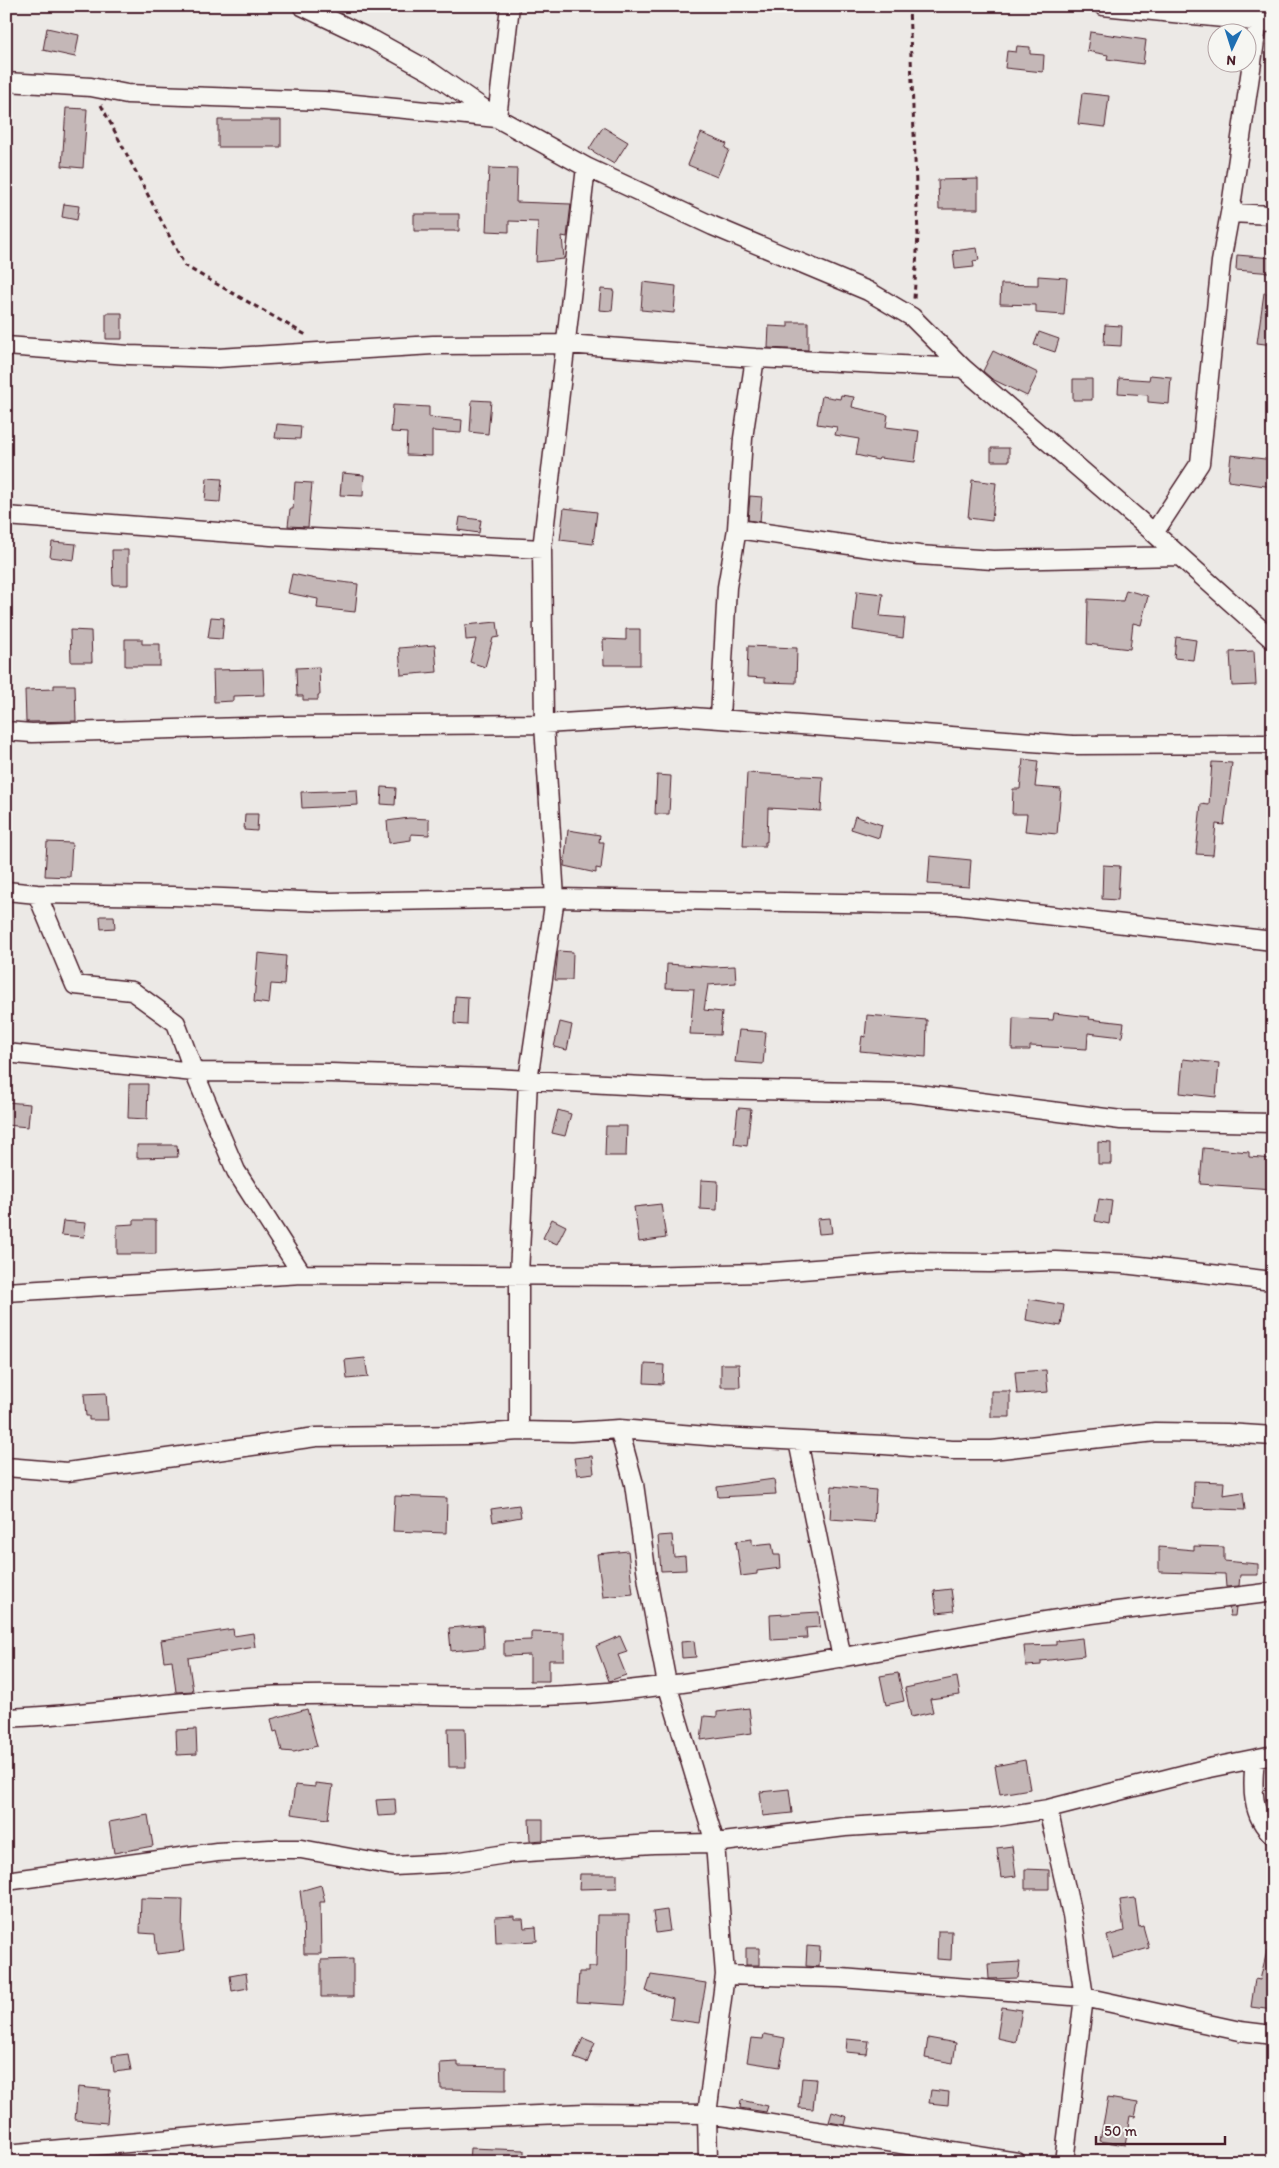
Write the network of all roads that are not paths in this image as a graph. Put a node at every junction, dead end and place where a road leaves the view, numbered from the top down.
1 (302, 6) edge
2 (510, 6) edge
3 (1103, 6) edge
4 (1266, 22) edge
5 (6, 82) edge
6 (498, 118) junction
7 (586, 166) junction
8 (1230, 213) junction
9 (1273, 215) edge
10 (567, 344) junction
11 (6, 346) edge
12 (755, 358) junction
13 (963, 368) junction
14 (6, 516) edge
15 (737, 529) junction
16 (1154, 533) junction
17 (542, 549) junction
18 (1179, 556) junction
19 (1273, 640) edge
20 (720, 718) junction
21 (544, 724) junction
22 (6, 731) edge
23 (1273, 744) edge
24 (6, 891) edge
25 (37, 894) junction
26 (555, 898) junction
27 (1273, 941) edge
28 (6, 1052) edge
29 (194, 1072) junction
30 (528, 1080) junction
31 (1273, 1123) edge
32 (302, 1274) junction
33 (519, 1276) junction
34 (1273, 1280) edge
35 (6, 1292) edge
36 (619, 1430) junction
37 (519, 1431) junction
38 (1273, 1436) edge
39 (798, 1442) junction
40 (6, 1467) edge
41 (1273, 1592) edge
42 (842, 1658) junction
43 (667, 1684) junction
44 (6, 1718) edge
45 (1273, 1755) edge
46 (1255, 1759) junction
47 (1048, 1809) junction
48 (1273, 1836) edge
49 (715, 1843) junction
50 (6, 1881) edge
51 (725, 1974) junction
52 (1084, 1996) junction
53 (1273, 2034) edge
54 (708, 2114) junction
55 (6, 2154) edge
56 (708, 2162) edge
57 (1017, 2162) edge
58 (1064, 2162) edge

1 - 6 street
2 - 6 street
3 - 4 street
4 - 8 street
5 - 6 street
6 - 7 street
7 - 10 street
7 - 13 street
8 - 9 street
8 - 16 street
10 - 11 street
10 - 12 street
10 - 17 street
12 - 13 street
12 - 15 street
13 - 16 street
14 - 17 street
15 - 18 street
15 - 20 street
16 - 18 street
17 - 21 street
18 - 19 street
20 - 21 street
20 - 23 street
21 - 22 street
21 - 26 street
24 - 25 street
25 - 26 street
25 - 29 street
26 - 27 street
26 - 30 street
28 - 29 street
29 - 30 street
29 - 32 street
30 - 31 street
30 - 33 street
32 - 33 street
32 - 35 street
33 - 34 street
33 - 37 street
36 - 37 street
36 - 39 street
36 - 43 street
37 - 40 street
38 - 39 street
39 - 42 street
41 - 42 street
42 - 43 street
43 - 44 street
43 - 49 street
45 - 46 street
46 - 47 street
46 - 48 street
47 - 49 street
47 - 52 street
49 - 50 street
49 - 51 street
51 - 52 street
51 - 54 street
52 - 53 street
52 - 58 street
54 - 55 street
54 - 56 street
54 - 57 street

